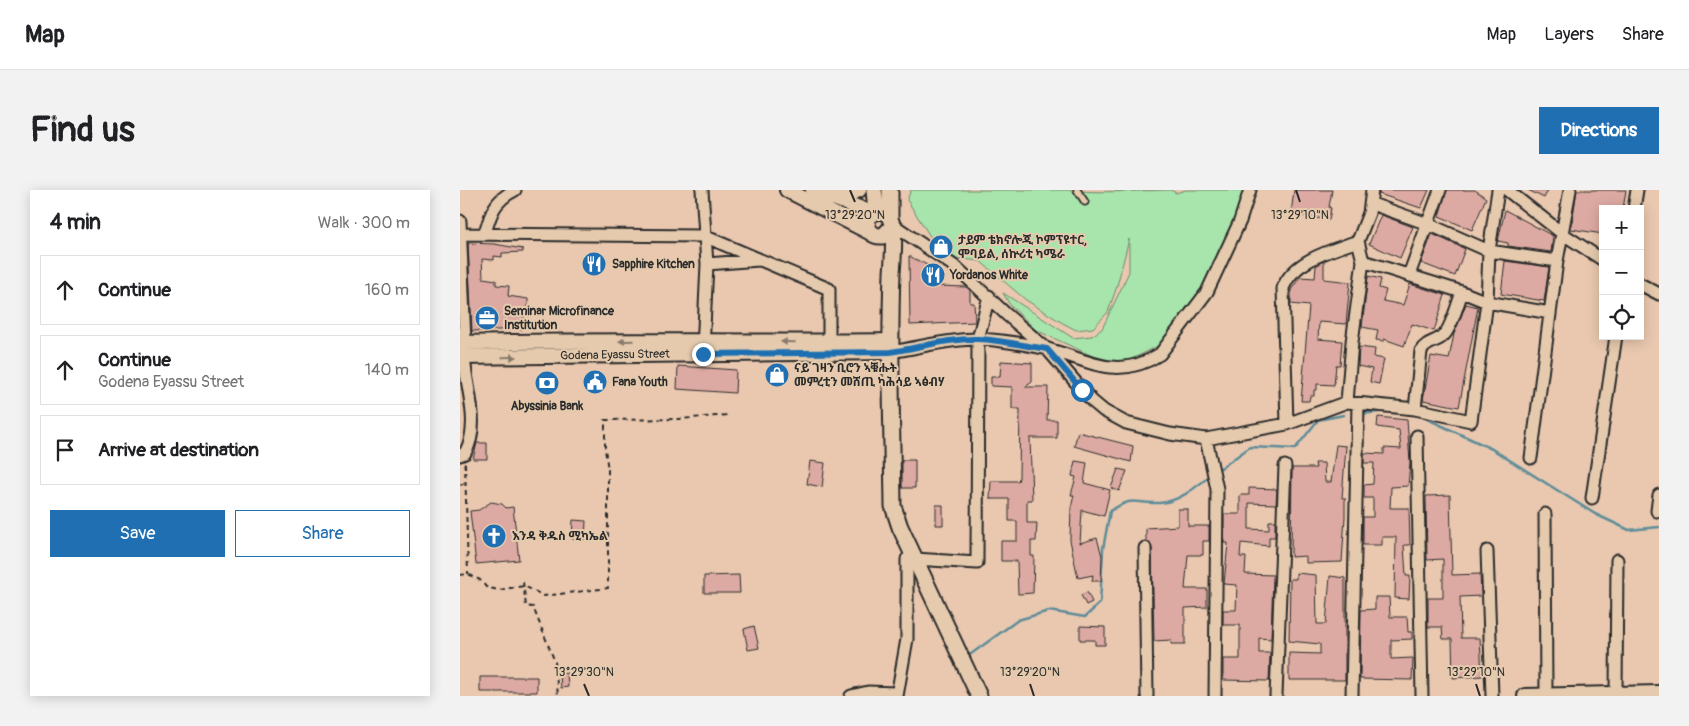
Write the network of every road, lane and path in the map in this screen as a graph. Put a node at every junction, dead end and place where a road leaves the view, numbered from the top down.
1 (516, 190) edge
2 (702, 190) edge
3 (787, 190) edge
4 (813, 190) edge
5 (859, 190) edge
6 (874, 190) edge
7 (890, 190) edge
8 (1076, 190) edge
9 (1250, 190) edge
10 (1372, 190) edge
11 (1440, 190) edge
12 (1498, 190) edge
13 (1507, 190) edge
14 (1570, 190) edge
15 (1637, 190) edge
16 (831, 198) junction
17 (1085, 202) dead end
18 (1372, 204) junction
19 (1635, 205) edge
20 (884, 219) junction
21 (460, 221) edge
22 (1428, 224) junction
23 (485, 233) junction
24 (460, 234) edge
25 (873, 234) junction
26 (1563, 234) junction
27 (704, 236) junction
28 (1358, 241) junction
29 (1489, 251) junction
30 (1599, 257) edge
31 (763, 259) junction
32 (1363, 261) junction
33 (1557, 261) junction
34 (707, 264) junction
35 (1409, 275) junction
36 (1644, 286) edge
37 (1462, 292) junction
38 (1659, 294) edge
39 (989, 296) junction
40 (1486, 302) junction
41 (1550, 314) junction
42 (978, 339) junction
43 (703, 340) junction
44 (1615, 340) edge
45 (829, 342) junction
46 (462, 343) edge
47 (887, 346) junction
48 (1047, 349) junction
49 (703, 354) junction
50 (461, 357) edge
51 (1353, 403) junction
52 (1415, 409) junction
53 (728, 415) dead end
54 (1287, 424) junction
55 (1417, 436) dead end
56 (1206, 440) junction
57 (462, 454) edge
58 (1531, 458) dead end
59 (1285, 466) dead end
60 (465, 483) junction
61 (460, 485) edge
62 (1659, 495) edge
63 (1592, 498) dead end
64 (1657, 511) dead end
65 (1545, 514) dead end
66 (1146, 548) dead end
67 (1487, 551) dead end
68 (911, 559) junction
69 (1617, 560) dead end
70 (468, 574) junction
71 (460, 575) edge
72 (523, 582) dead end
73 (524, 586) junction
74 (1659, 693) edge
75 (896, 694) edge
76 (1616, 695) edge
77 (558, 696) edge
78 (851, 696) edge
79 (970, 696) edge
80 (978, 696) edge
81 (1147, 696) edge
82 (1215, 696) edge
83 (1276, 696) edge
84 (1352, 696) edge
85 (1422, 696) edge
86 (1492, 696) edge
87 (1525, 696) edge
88 (1546, 696) edge

1 - 23 street
2 - 27 street
3 - 25 street
4 - 16 street
5 - 16 street
6 - 20 main road
7 - 20 main road
8 - 17 lane
9 - 48 street
10 - 18 street
11 - 22 street
12 - 29 street
13 - 26 street
14 - 26 street
15 - 19 street
16 - 20 street
18 - 22 street
18 - 28 street
20 - 25 main road
20 - 25 main road
20 - 39 street
20 - 47 main road
21 - 24 street
22 - 29 street
22 - 35 street
23 - 24 street
23 - 27 street
24 - 46 street
25 - 47 main road
26 - 30 street
26 - 33 street
27 - 31 street
27 - 34 street
28 - 32 street
28 - 54 street
29 - 33 street
29 - 40 street
31 - 34 street
31 - 45 street
32 - 35 street
32 - 51 street
33 - 41 street
34 - 43 street
35 - 37 street
36 - 38 street
37 - 40 street
37 - 52 street
39 - 42 street
39 - 48 street
40 - 41 street
40 - 52 street
41 - 58 street
42 - 47 street
42 - 48 street
42 - 68 street
45 -> 43 street
43 -> 46 street
43 - 49 street
44 - 63 street
45 - 47 street
46 - 50 street
47 - 49 street, Godena Eyassu Street
47 - 68 main road
48 - 56 street
50 -> 49 street, Godena Eyassu Street
50 - 57 street
51 - 52 street
51 - 54 street
51 - 84 street
53 - 73 path
54 - 56 street
55 - 85 street
56 - 82 street
57 - 60 path
59 - 83 street
60 - 61 path
60 - 70 path
62 - 64 street
65 - 88 street
66 - 81 street
67 - 86 street
68 - 75 street
68 - 79 main road
68 - 80 main road
69 - 76 street
70 - 71 path
70 - 73 path
72 - 73 path
73 - 77 path
74 - 76 street
75 - 78 street
76 - 88 street
87 - 88 street

